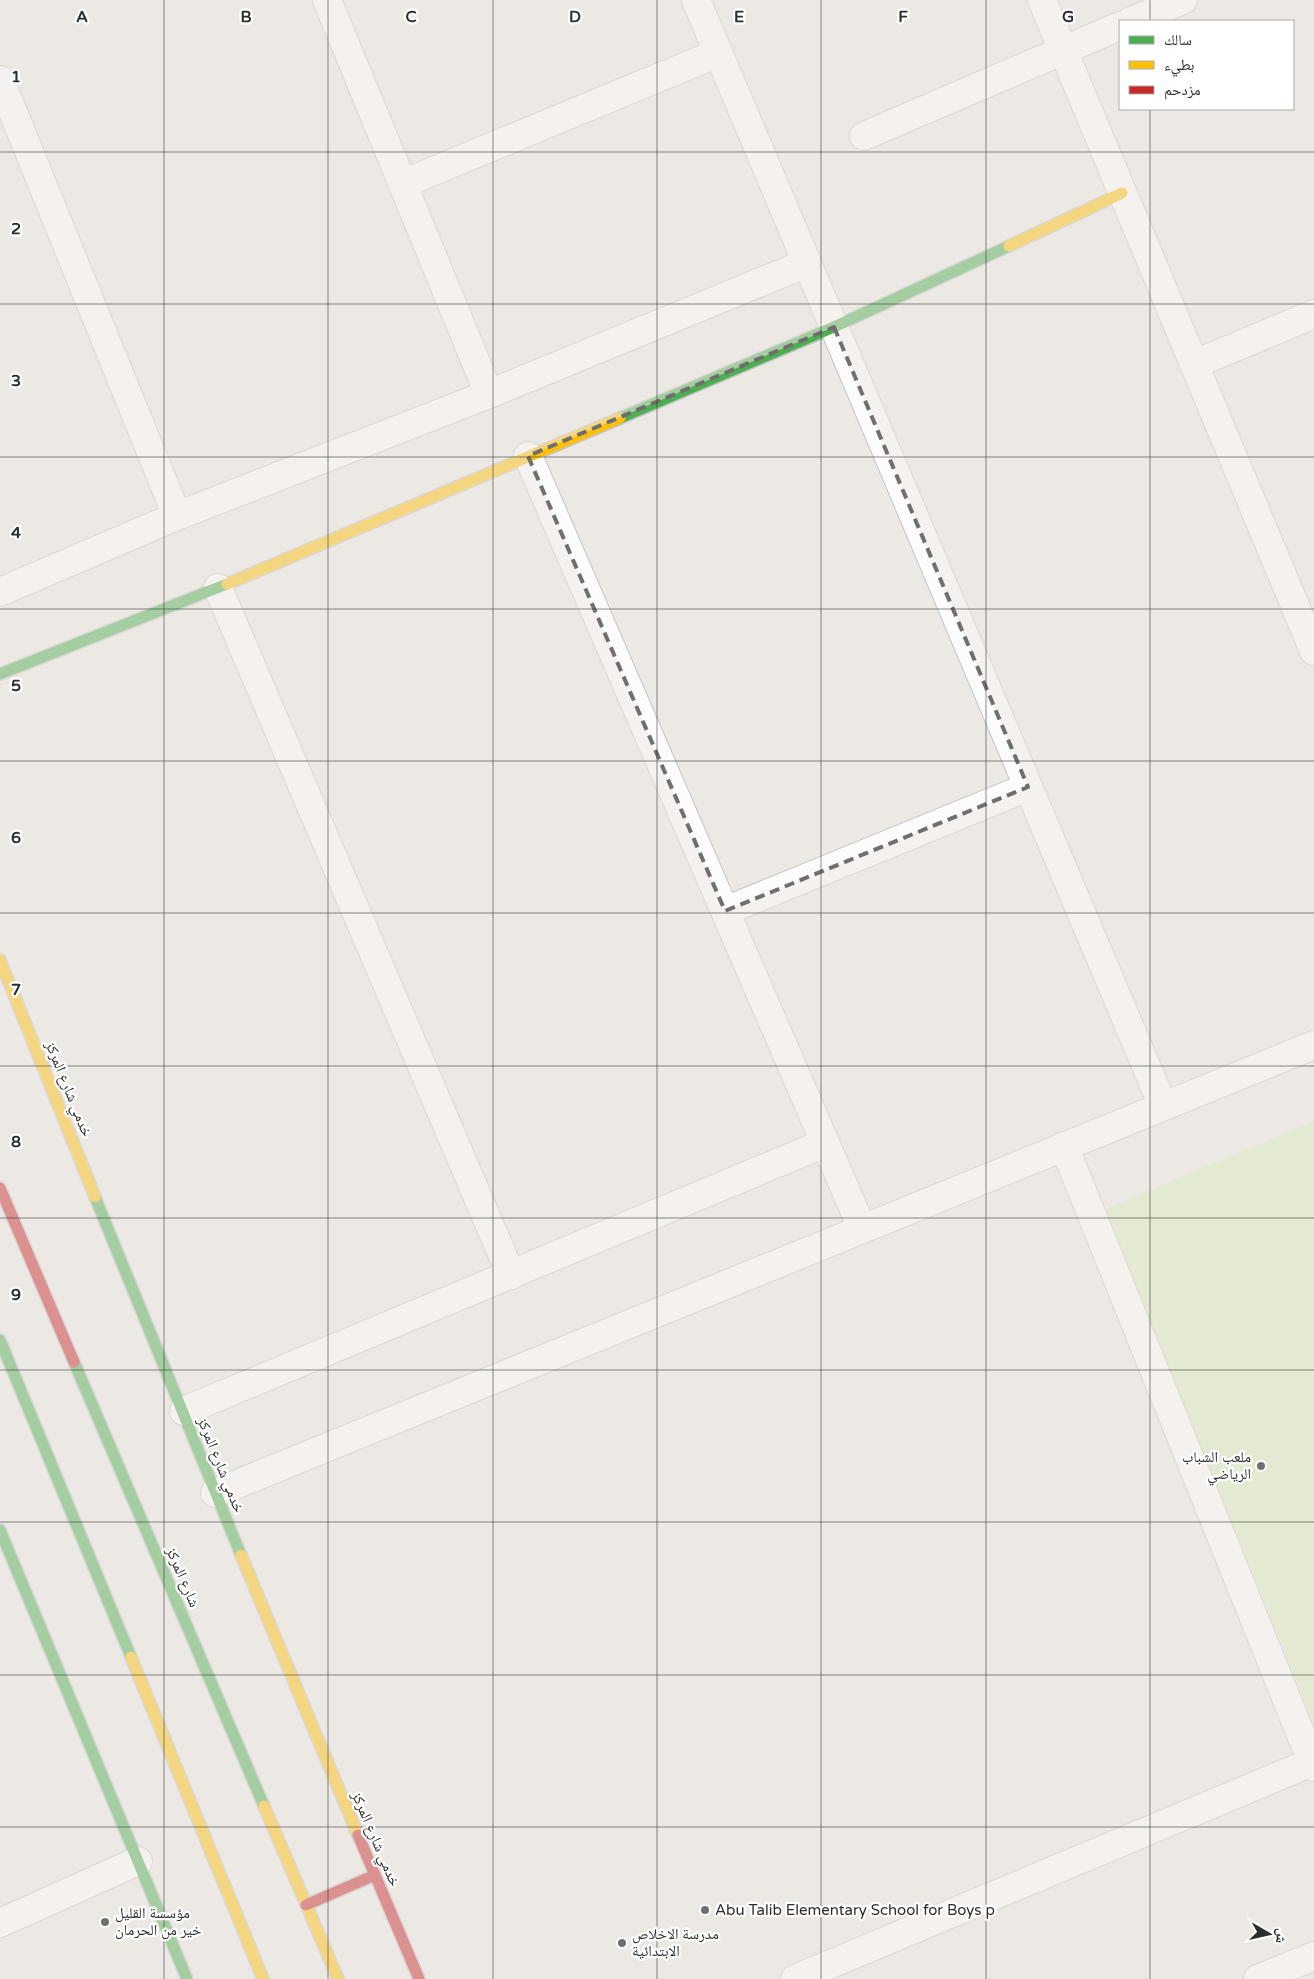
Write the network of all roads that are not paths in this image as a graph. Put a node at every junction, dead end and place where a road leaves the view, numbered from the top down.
1 (327, 0) edge
2 (696, 0) edge
3 (1042, 0) edge
4 (1183, 0) edge
5 (1133, 20) edge
6 (1119, 26) edge
7 (1061, 50) junction
8 (718, 54) junction
9 (0, 80) edge
10 (864, 136) dead end
11 (402, 184) junction
12 (1122, 193) junction
13 (807, 263) junction
14 (1314, 314) edge
15 (834, 327) junction
16 (1195, 364) junction
17 (489, 394) junction
18 (528, 456) junction
19 (177, 516) junction
20 (218, 588) junction
21 (0, 592) edge
22 (1314, 651) edge
23 (0, 674) edge
24 (1028, 786) junction
25 (725, 911) junction
26 (0, 960) edge
27 (1314, 1045) edge
28 (1162, 1106) junction
29 (825, 1143) junction
30 (1064, 1146) junction
31 (0, 1188) edge
32 (862, 1228) junction
33 (511, 1275) junction
34 (0, 1340) edge
35 (184, 1411) junction
36 (215, 1493) junction
37 (0, 1530) edge
38 (1313, 1765) edge
39 (138, 1862) junction
40 (375, 1876) junction
41 (306, 1905) junction
42 (0, 1923) edge
43 (1314, 1956) edge
44 (187, 1979) edge
45 (262, 1979) edge
46 (338, 1979) edge
47 (419, 1979) edge
48 (795, 1979) edge
49 (1258, 1979) edge

1 - 11 street
2 - 8 street
3 - 7 street
4 - 5 street
6 - 7 street
7 - 10 street
7 - 12 street
8 - 11 street
8 - 13 street
9 - 19 street
11 - 17 street
12 - 15 street
12 - 16 street
13 - 15 street
13 - 17 street
14 - 16 street
15 - 18 street
15 - 24 street
16 - 22 street
17 - 19 street
18 - 20 street
18 - 25 street
19 - 21 street
20 - 23 street
20 - 33 street
24 - 25 street
24 - 28 street
25 - 29 street
26 - 35 street, خدمي شارع المركز
27 - 28 street
28 - 30 street
29 - 32 street
29 - 33 street
30 - 32 street
30 - 38 street
31 - 41 street, شارع المركز
32 - 36 street
33 - 35 street
34 - 45 street
35 - 36 street, خدمي شارع المركز
36 - 40 street, خدمي شارع المركز
37 - 39 street
38 - 48 street
39 - 42 street
39 - 44 street
40 - 41 street
40 - 47 street, خدمي شارع المركز
41 - 46 street, شارع المركز
43 - 49 street

